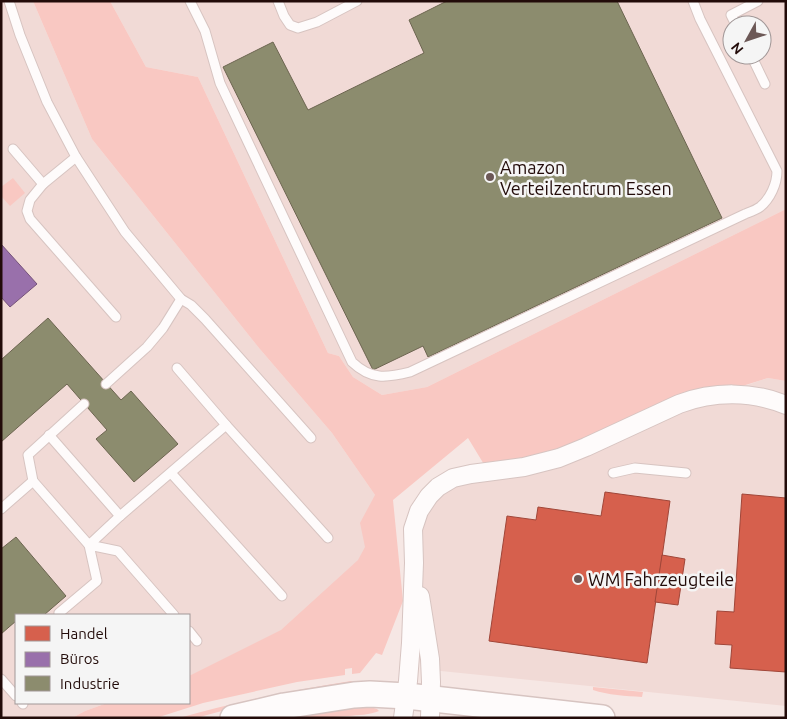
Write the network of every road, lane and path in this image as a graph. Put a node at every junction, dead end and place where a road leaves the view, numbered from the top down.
1 (9, 1) edge
2 (190, 1) edge
3 (278, 1) edge
4 (357, 1) edge
5 (693, 1) edge
6 (758, 1) edge
7 (731, 15) edge
8 (756, 65) edge
9 (765, 84) dead end
10 (13, 149) dead end
11 (76, 157) junction
12 (43, 184) junction
13 (181, 299) junction
14 (116, 317) dead end
15 (177, 368) dead end
16 (106, 384) dead end
17 (84, 404) dead end
18 (786, 405) edge
19 (226, 425) junction
20 (49, 435) junction
21 (311, 438) dead end
22 (171, 472) junction
23 (613, 473) dead end
24 (686, 473) dead end
25 (33, 481) junction
26 (1, 509) edge
27 (120, 516) junction
28 (328, 538) dead end
29 (89, 545) junction
30 (414, 563) junction
31 (282, 596) dead end
32 (60, 614) edge
33 (173, 614) edge
34 (190, 632) edge
35 (197, 641) dead end
36 (1, 679) edge
37 (15, 695) edge
38 (405, 707) edge
39 (431, 708) edge
40 (233, 718) edge
41 (602, 718) edge

1 - 11 lane
2 - 5 lane
3 - 4 lane
6 - 7 lane
8 - 9 lane
10 - 12 lane
11 - 12 lane
11 - 13 lane
12 - 14 lane
13 - 16 lane
13 - 21 lane
15 - 19 lane
17 - 20 lane
18 - 30 street
19 - 22 lane
19 - 28 lane
20 - 25 lane
20 - 27 lane
22 - 27 lane
22 - 31 lane
23 - 24 lane
25 - 26 lane
25 - 29 lane
27 - 29 lane
29 - 32 lane
29 - 33 lane
30 - 38 street
30 - 39 street
34 - 35 lane
36 - 37 lane
38 - 39 main road
38 - 40 main road
39 - 41 main road

